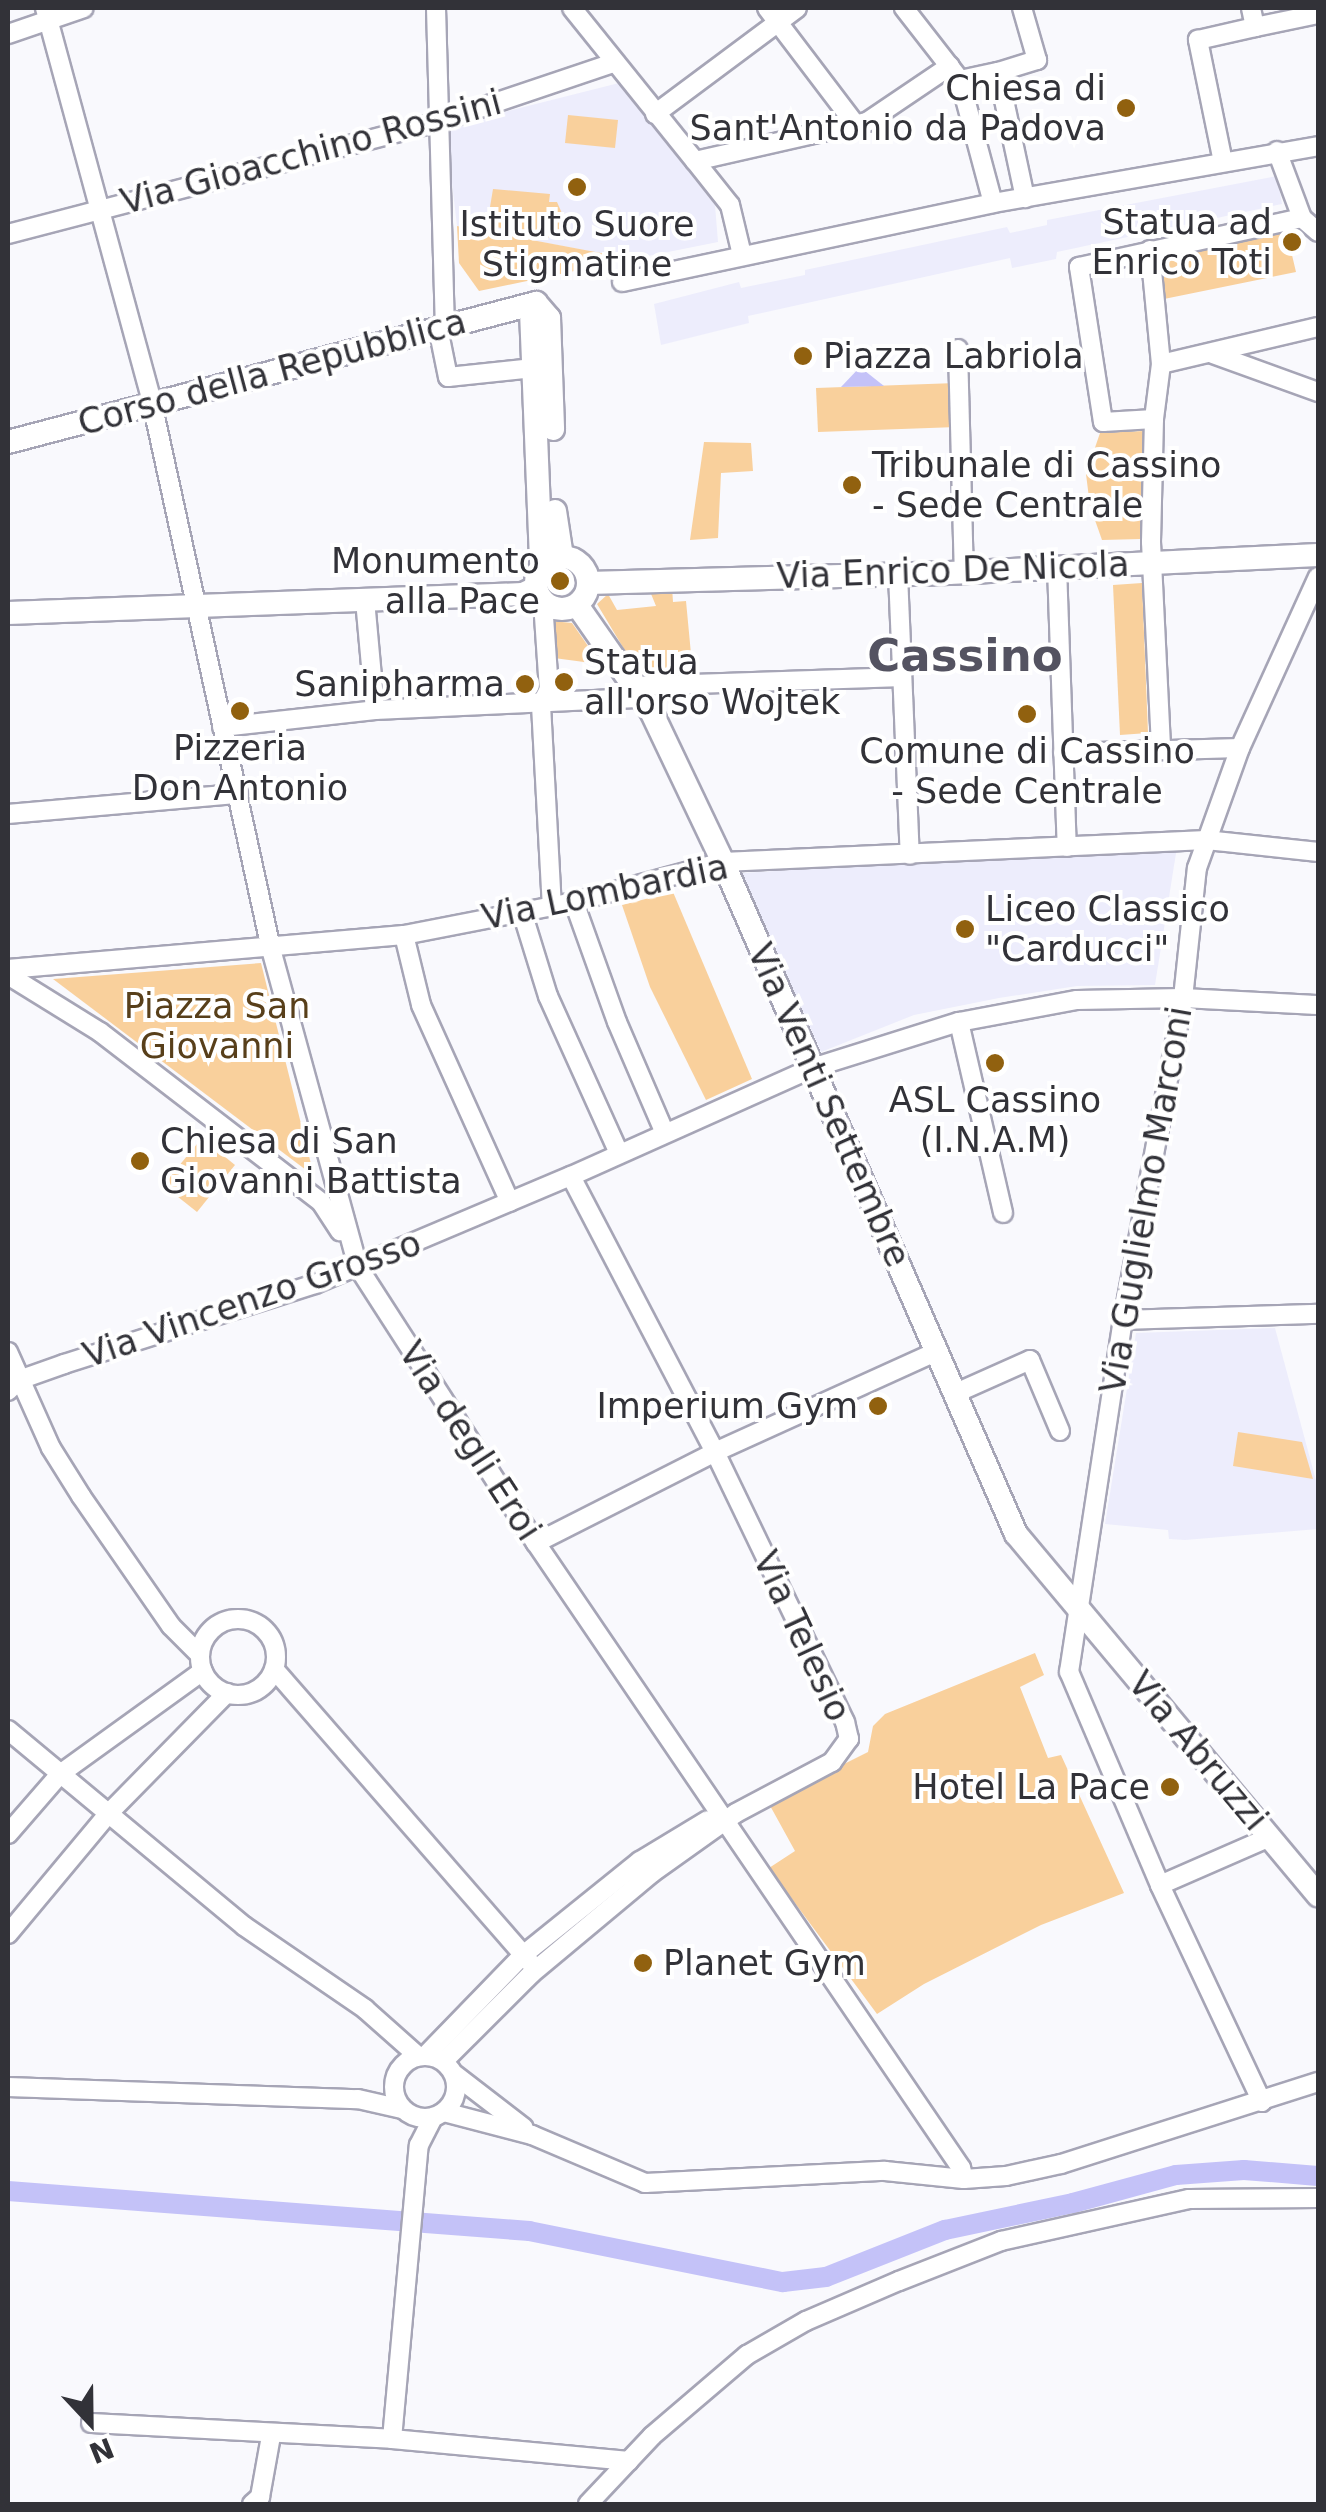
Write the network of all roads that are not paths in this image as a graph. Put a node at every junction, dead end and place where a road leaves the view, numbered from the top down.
1 (84, 8) edge
2 (436, 8) edge
3 (572, 8) edge
4 (797, 8) edge
5 (904, 8) edge
6 (1022, 8) edge
7 (1251, 8) edge
8 (1318, 12) edge
9 (47, 14) edge
10 (773, 15) edge
11 (1255, 27) junction
12 (8, 34) edge
13 (613, 62) junction
14 (998, 72) junction
15 (955, 73) junction
16 (655, 114) junction
17 (440, 121) junction
18 (855, 124) junction
19 (1318, 146) edge
20 (1277, 151) junction
21 (696, 161) junction
22 (1224, 162) junction
23 (1025, 198) junction
24 (993, 203) junction
25 (100, 209) junction
26 (1302, 218) junction
27 (1318, 232) edge
28 (8, 234) edge
29 (1150, 250) junction
30 (742, 255) junction
31 (622, 282) dead end
32 (536, 303) junction
33 (442, 327) junction
34 (1318, 327) edge
35 (958, 350) dead end
36 (1213, 354) junction
37 (1161, 364) junction
38 (534, 368) junction
39 (1318, 392) edge
40 (152, 404) junction
41 (1154, 419) junction
42 (8, 442) edge
43 (1318, 555) edge
44 (553, 560) junction
45 (1152, 563) junction
46 (1056, 567) junction
47 (964, 571) junction
48 (898, 574) junction
49 (1318, 577) edge
50 (588, 583) junction
51 (539, 595) junction
52 (365, 600) junction
53 (577, 605) junction
54 (196, 606) junction
55 (8, 613) edge
56 (902, 677) junction
57 (638, 692) junction
58 (541, 704) junction
59 (375, 710) junction
60 (222, 727) junction
61 (1240, 748) junction
62 (1161, 750) junction
63 (1064, 753) junction
64 (238, 794) junction
65 (8, 814) edge
66 (1206, 840) junction
67 (1067, 846) junction
68 (1318, 852) edge
69 (910, 855) junction
70 (723, 862) junction
71 (574, 902) junction
72 (552, 906) junction
73 (522, 912) junction
74 (404, 936) junction
75 (271, 949) junction
76 (8, 972) edge
77 (1182, 998) junction
78 (1318, 1004) edge
79 (959, 1022) junction
80 (812, 1068) junction
81 (664, 1130) junction
82 (619, 1153) junction
83 (571, 1176) junction
84 (334, 1201) junction
85 (510, 1202) junction
86 (1003, 1213) dead end
87 (358, 1267) junction
88 (1318, 1314) edge
89 (1123, 1320) junction
90 (938, 1351) junction
91 (8, 1352) edge
92 (12, 1382) edge
93 (956, 1394) junction
94 (1060, 1431) dead end
95 (715, 1452) junction
96 (536, 1543) junction
97 (1078, 1606) junction
98 (202, 1663) junction
99 (274, 1668) junction
100 (228, 1693) junction
101 (8, 1730) edge
102 (60, 1774) junction
103 (108, 1814) junction
104 (719, 1818) junction
105 (8, 1834) edge
106 (1270, 1837) junction
107 (1160, 1885) junction
108 (1318, 1895) edge
109 (8, 1934) edge
110 (524, 1955) junction
111 (536, 1970) junction
112 (382, 2022) junction
113 (436, 2061) junction
114 (394, 2081) junction
115 (1318, 2082) edge
116 (8, 2087) edge
117 (358, 2100) junction
118 (1262, 2102) junction
119 (407, 2112) junction
120 (438, 2114) junction
121 (532, 2135) junction
122 (419, 2144) junction
123 (964, 2179) junction
124 (1318, 2198) edge
125 (90, 2423) dead end
126 (271, 2436) junction
127 (392, 2438) junction
128 (629, 2460) junction
129 (252, 2504) edge
130 (588, 2504) edge

1 - 9 street
2 - 17 street
3 - 13 street
4 - 10 street
5 - 15 street
6 - 14 street
7 - 11 street
8 - 11 street
9 - 12 street
9 - 25 street
10 - 16 street
10 - 18 street
11 - 22 street
13 - 16 street
13 - 17 street, Via Gioacchino Rossini
14 - 15 street
14 - 23 street
15 - 18 street
15 - 24 street
16 - 21 street
17 - 25 street, Via Gioacchino Rossini
17 - 33 street
18 - 21 street
19 - 20 street
20 - 22 street
20 - 26 street
21 - 30 street
22 - 23 street
23 - 24 street
24 - 30 street
25 - 28 street, Via Gioacchino Rossini
25 - 40 street
26 - 27 street
26 - 29 street
29 - 37 street
29 - 41 street
30 - 31 street
32 - 33 main road, Corso della Repubblica
32 - 38 main road
32 - 44 main road
33 - 38 street
33 - 40 main road, Corso della Repubblica
34 - 36 street
35 - 47 street
36 - 37 street
36 - 39 street
37 - 41 street
38 - 44 main road
40 - 42 main road, Corso della Repubblica
40 - 54 street
41 - 45 street
43 - 45 main road, Via Enrico De Nicola
44 - 50 main road
44 - 51 main road
45 - 46 main road, Via Enrico De Nicola
45 - 62 street
46 - 47 main road, Via Enrico De Nicola
46 - 63 street
47 - 48 main road, Via Enrico De Nicola
48 - 50 main road, Via Enrico De Nicola
48 - 56 street
49 - 61 street, Via Guglielmo Marconi
50 - 53 main road
51 - 52 main road
51 - 53 main road
51 - 58 street
52 - 54 main road
52 - 59 street
53 - 57 main road, Via Venti Settembre
54 - 55 main road
54 - 60 street
56 - 57 street
56 - 69 street
57 - 58 street
57 - 70 main road, Via Venti Settembre
58 - 59 street
58 - 72 street
59 - 60 street
60 - 64 street
61 - 62 street
61 - 66 street, Via Guglielmo Marconi
62 - 63 street
63 - 67 street
64 - 65 street
64 - 75 street
66 - 67 street, Via Lombardia
66 - 68 street, Via Lombardia
66 - 77 street, Via Guglielmo Marconi
67 - 69 street, Via Lombardia
69 - 70 street, Via Lombardia
70 - 71 street, Via Lombardia
70 - 80 main road, Via Venti Settembre
71 - 72 street, Via Lombardia
71 - 81 street
72 - 73 street, Via Lombardia
73 - 74 street, Via Lombardia
73 - 82 street
74 - 75 street, Via Lombardia
74 - 85 street
75 - 76 street, Via Lombardia
75 - 84 street
76 - 84 street
77 - 78 street, Via Vincenzo Grosso
77 - 79 street, Via Vincenzo Grosso
77 - 89 street, Via Guglielmo Marconi
79 - 80 street, Via Vincenzo Grosso
79 - 86 street
80 - 81 street, Via Vincenzo Grosso
80 - 90 main road, Via Venti Settembre
81 - 82 street, Via Vincenzo Grosso
82 - 83 street, Via Vincenzo Grosso
83 - 85 street, Via Vincenzo Grosso
83 - 95 street, Via Telesio
84 - 87 street, Via degli Eroi
85 - 87 street, Via Vincenzo Grosso
87 - 92 street, Via Vincenzo Grosso
87 - 96 street, Via degli Eroi
88 - 89 street
89 - 97 street, Via Guglielmo Marconi
90 - 93 main road, Via Venti Settembre
90 - 95 street
91 - 92 street
92 - 98 street
93 - 94 street
93 - 97 main road, Via Venti Settembre
95 - 96 street
95 - 104 street, Via Telesio
96 - 104 street, Via degli Eroi
97 - 106 main road, Via Abruzzi
97 - 107 street, Via Guglielmo Marconi
98 - 99 street
98 - 100 street
98 - 102 street
99 - 100 street
99 - 110 street
100 - 103 street
101 - 102 street
102 - 103 street
102 - 105 street
103 - 109 street
103 - 112 street
104 - 110 street, Via Telesio
104 - 111 street, Via Telesio
104 - 123 street, Via degli Eroi
106 - 107 street
106 - 108 main road, Via Abruzzi
107 - 118 street, Via Guglielmo Marconi
110 - 111 street
110 - 113 street, Via Telesio
111 - 113 street, Via Telesio
112 - 113 street
112 - 114 street
113 - 114 street
113 - 120 street
113 - 121 street
114 - 117 street
114 - 119 street
115 - 118 street
116 - 117 street
117 - 119 street
118 - 123 street
119 - 120 street
119 - 122 street
120 - 121 street
120 - 122 street
121 - 123 street
122 - 127 street
124 - 128 street
125 - 126 street
126 - 127 street
126 - 129 street
127 - 128 street
128 - 130 street

